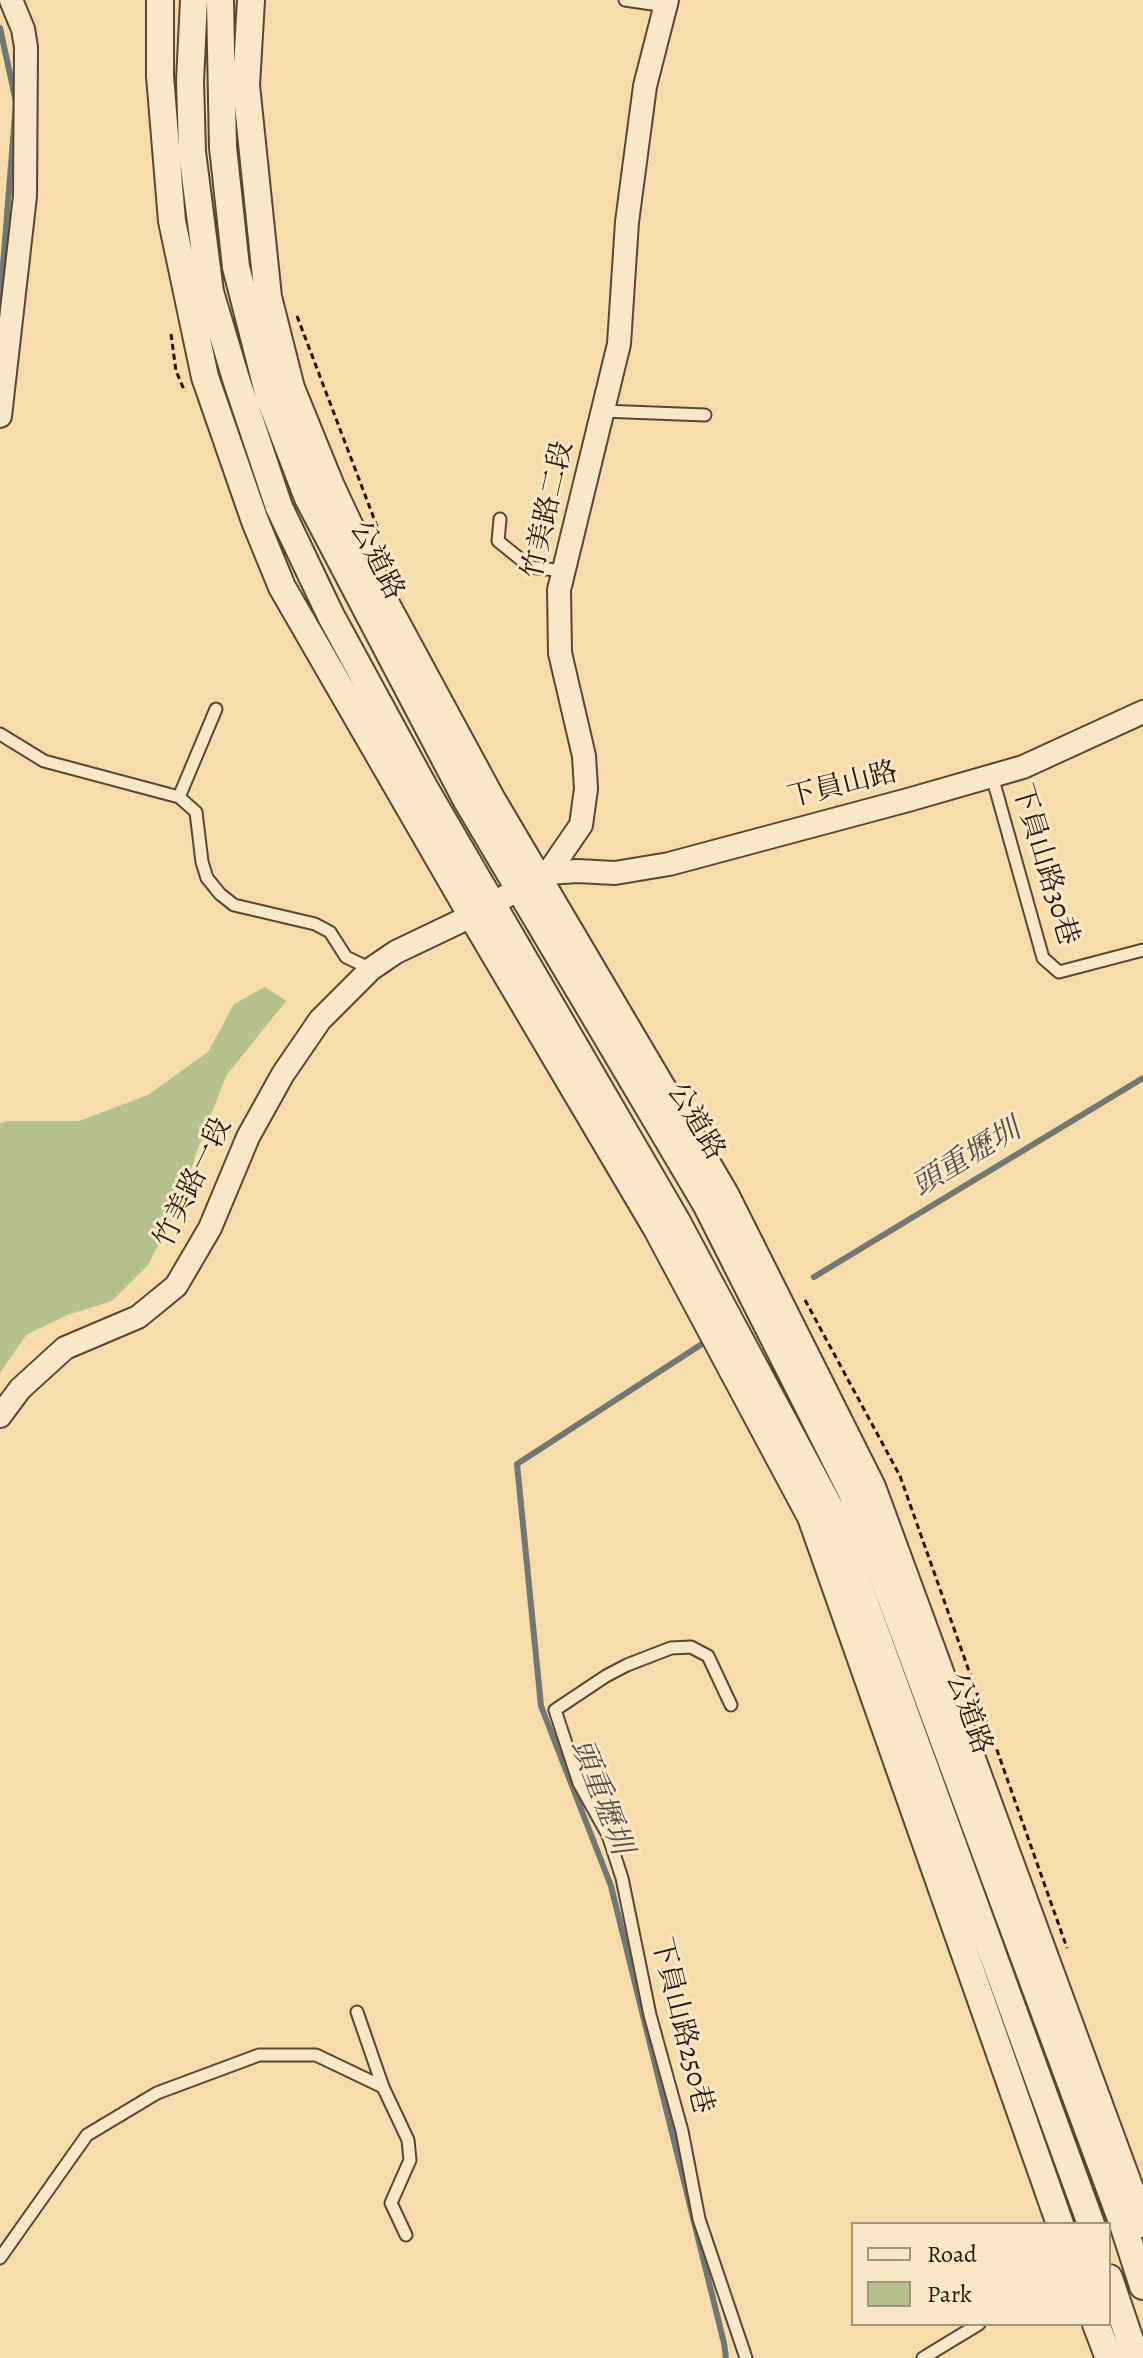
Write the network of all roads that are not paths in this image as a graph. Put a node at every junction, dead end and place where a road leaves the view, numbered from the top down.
1 (11, 0) edge
2 (160, 0) edge
3 (194, 0) edge
4 (220, 0) edge
5 (251, 0) edge
6 (625, 0) edge
7 (666, 3) edge
8 (602, 411) junction
9 (705, 415) dead end
10 (0, 416) edge
11 (500, 519) dead end
12 (564, 571) junction
13 (216, 709) dead end
14 (1143, 712) edge
15 (0, 734) edge
16 (992, 776) junction
17 (179, 797) junction
18 (536, 880) junction
19 (482, 910) junction
20 (1143, 950) edge
21 (371, 969) junction
22 (0, 1416) edge
23 (731, 1705) dead end
24 (357, 2012) dead end
25 (383, 2087) junction
26 (1131, 2221) edge
27 (1059, 2222) edge
28 (1090, 2222) edge
29 (406, 2235) dead end
30 (0, 2258) edge
31 (1111, 2284) edge
32 (1143, 2286) edge
33 (976, 2326) edge
34 (1097, 2326) edge
35 (746, 2358) edge
36 (923, 2358) edge
37 (1109, 2358) edge
38 (1136, 2358) edge

1 - 10 street
2 - 19 street, 公道路
3 - 19 street, 公道路
4 - 18 street, 公道路
5 - 18 street, 公道路
6 - 7 lane
7 - 8 street, 竹美路二段
8 - 9 lane
8 - 12 street, 竹美路二段
11 - 12 lane
12 - 18 street, 竹美路二段
13 - 17 lane
14 - 16 street, 下員山路
15 - 17 lane
16 - 18 street, 下員山路
16 - 20 lane, 下員山路30巷
17 - 21 lane
18 - 19 street, 竹美路二段
18 - 26 street, 公道路
19 - 21 street, 竹美路二段
19 - 27 street, 公道路
19 - 28 street, 公道路
21 - 22 street, 竹美路一段
23 - 35 lane, 下員山路250巷
24 - 25 lane
25 - 29 lane
25 - 30 lane
26 - 32 street, 公道路
31 - 38 street
33 - 36 lane
34 - 37 street

